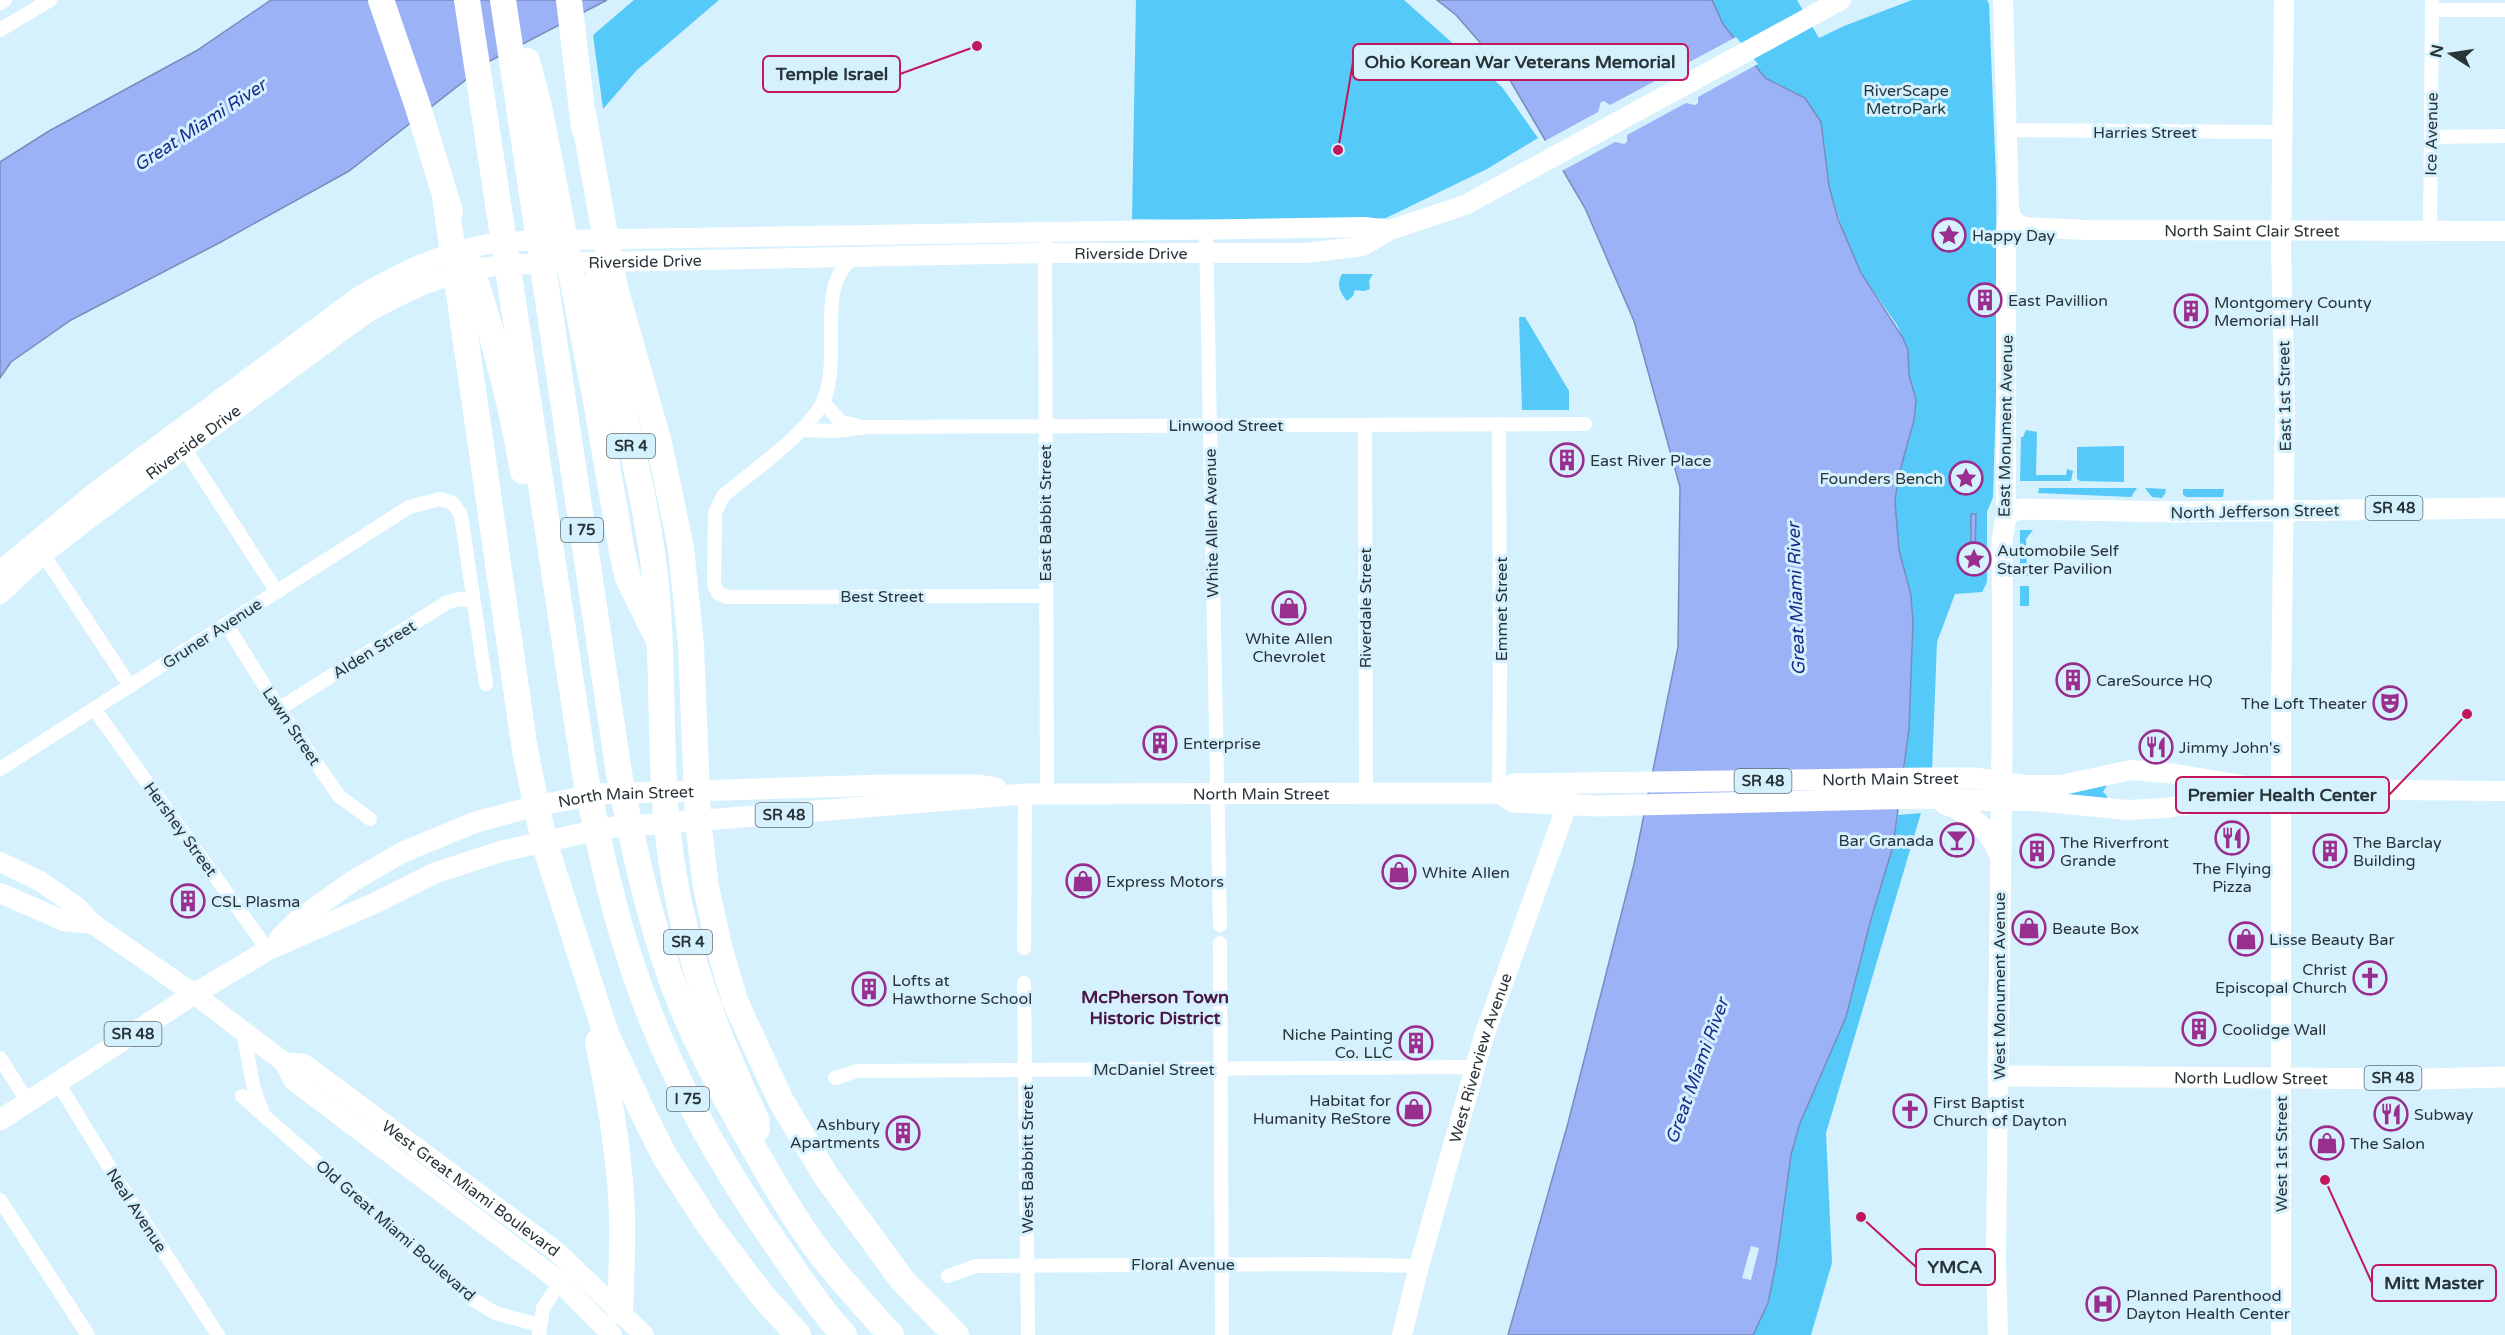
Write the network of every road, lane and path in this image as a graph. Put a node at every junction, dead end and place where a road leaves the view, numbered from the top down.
1 (5, 0) edge
2 (50, 0) edge
3 (366, 0) edge
4 (381, 0) edge
5 (467, 0) edge
6 (503, 0) edge
7 (510, 0) edge
8 (569, 0) edge
9 (1841, 0) edge
10 (2003, 0) edge
11 (2284, 0) edge
12 (0, 3) edge
13 (2432, 5) edge
14 (2505, 10) edge
15 (0, 30) edge
16 (418, 107) junction
17 (2007, 130) junction
18 (2283, 132) junction
19 (2505, 136) edge
20 (2431, 137) junction
21 (2009, 208) junction
22 (1046, 231) junction
23 (1206, 231) junction
24 (1390, 231) junction
25 (2282, 231) junction
26 (2505, 231) edge
27 (2430, 232) junction
28 (1044, 253) junction
29 (1205, 254) junction
30 (854, 258) junction
31 (607, 284) junction
32 (470, 295) junction
33 (823, 402) junction
34 (1499, 424) junction
35 (1585, 424) dead end
36 (1209, 425) junction
37 (1365, 425) junction
38 (1045, 426) junction
39 (867, 427) junction
40 (801, 430) junction
41 (184, 448) junction
42 (2505, 508) edge
43 (2284, 511) junction
44 (2006, 516) junction
45 (550, 550) junction
46 (43, 554) junction
47 (0, 571) edge
48 (277, 592) junction
49 (0, 594) edge
50 (1046, 596) junction
51 (473, 601) junction
52 (226, 624) junction
53 (486, 684) dead end
54 (130, 686) junction
55 (94, 709) junction
56 (279, 709) junction
57 (692, 714) junction
58 (0, 768) edge
59 (1927, 791) junction
60 (2003, 791) junction
61 (2505, 791) edge
62 (696, 792) junction
63 (1216, 792) junction
64 (1365, 792) junction
65 (2282, 792) junction
66 (1498, 793) junction
67 (1025, 794) junction
68 (1047, 794) junction
69 (1567, 795) junction
70 (535, 806) junction
71 (370, 819) dead end
72 (698, 822) junction
73 (543, 842) junction
74 (1999, 853) junction
75 (0, 862) edge
76 (0, 893) edge
77 (93, 924) junction
78 (1220, 925) dead end
79 (1220, 943) dead end
80 (1024, 948) dead end
81 (268, 950) junction
82 (1024, 983) dead end
83 (194, 994) junction
84 (594, 997) junction
85 (243, 1031) junction
86 (0, 1058) edge
87 (284, 1062) junction
88 (1474, 1067) junction
89 (1221, 1069) junction
90 (1026, 1070) junction
91 (1998, 1076) junction
92 (2282, 1077) junction
93 (2505, 1077) edge
94 (835, 1078) dead end
95 (58, 1083) junction
96 (242, 1096) dead end
97 (28, 1102) junction
98 (264, 1115) junction
99 (0, 1120) edge
100 (760, 1159) junction
101 (0, 1200) edge
102 (1222, 1264) junction
103 (572, 1265) junction
104 (1027, 1265) junction
105 (1419, 1266) junction
106 (948, 1276) dead end
107 (559, 1281) junction
108 (617, 1327) edge
109 (539, 1330) edge
110 (88, 1335) edge
111 (218, 1335) edge
112 (644, 1335) edge
113 (798, 1335) edge
114 (844, 1335) edge
115 (891, 1335) edge
116 (956, 1335) edge
117 (1028, 1335) edge
118 (1222, 1335) edge
119 (1402, 1335) edge
120 (1998, 1335) edge
121 (2281, 1335) edge

1 - 12 street
2 - 15 street
3 - 16 highway
4 - 16 highway
5 - 45 highway, I 75
6 - 100 highway, I 75
7 - 57 highway
8 - 31 highway
9 - 24 main road, Riverside Drive
10 - 17 main road, East Monument Avenue
11 - 18 main road, East 1st Street
13 - 14 street
13 - 20 street, Ice Avenue
16 - 32 highway
17 - 18 street, Harries Street
17 - 21 main road, East Monument Avenue
18 - 25 main road, East 1st Street
19 - 20 street
20 - 27 street, Ice Avenue
21 - 25 main road, North Saint Clair Street
21 - 44 main road, East Monument Avenue
22 - 23 main road, Riverside Drive
22 - 28 street, East Babbit Street
22 - 47 main road, Riverside Drive
23 - 24 main road, Riverside Drive
23 - 29 street, White Allen Avenue
24 - 29 main road, Riverside Drive
25 - 27 main road, North Saint Clair Street
25 - 43 main road, East 1st Street
26 - 27 main road, North Saint Clair Street
28 - 29 main road, Riverside Drive
28 - 30 main road, Riverside Drive
28 - 38 street, East Babbit Street
29 - 36 street, White Allen Avenue
30 - 33 street
30 - 41 main road, Riverside Drive
31 - 57 highway
31 - 100 highway, SR 4
32 - 45 highway
32 - 70 highway
33 - 39 street, Linwood Street
33 - 40 street
34 - 35 street, Linwood Street
34 - 37 street, Linwood Street
34 - 66 street, Emmet Street
36 - 37 street, Linwood Street
36 - 38 street, Linwood Street
36 - 63 street, White Allen Avenue
37 - 64 street, Riverdale Street
38 - 39 street, Linwood Street
38 - 50 street, East Babbit Street
39 - 40 street, Linwood Street
40 - 50 street, Best Street
41 - 46 main road, Riverside Drive
41 - 48 street
42 - 43 main road, North Jefferson Street / SR 48
43 - 44 main road, North Jefferson Street / SR 48
43 - 65 main road, East 1st Street
44 - 60 main road, East Monument Avenue
45 - 114 highway, I 75
46 - 49 main road, Riverside Drive
46 - 54 street
48 - 51 street, Gruner Avenue
48 - 52 street, Gruner Avenue
50 - 68 street, East Babbit Street
51 - 53 street
51 - 56 street, Alden Street
52 - 54 street, Gruner Avenue
52 - 56 street, Lawn Street
54 - 55 street, Gruner Avenue
55 - 58 street, Gruner Avenue
55 - 81 street, Hershey Street
56 - 71 street, Lawn Street
57 - 62 highway
59 - 60 main road, North Main Street
59 - 69 main road, North Main Street / SR 48
59 - 69 main road, North Main Street / SR 48
59 - 74 main road, SR 48
60 - 65 main road, North Main Street
60 - 65 main road, North Main Street
60 - 74 main road, East Monument Avenue
61 - 65 main road, North Main Street
62 - 67 main road, North Main Street / SR 48
62 - 70 main road, North Main Street / SR 48
62 - 72 highway
63 - 64 main road, North Main Street / SR 48
63 - 68 main road, North Main Street / SR 48
63 - 78 street, White Allen Avenue
64 - 66 main road, North Main Street / SR 48
65 - 92 main road, West 1st Street
66 - 69 main road, North Main Street / SR 48
67 - 68 main road, North Main Street / SR 48
67 - 72 main road, North Main Street / SR 48
67 - 80 street
69 - 88 main road, West Riverview Avenue
70 - 73 highway
70 - 81 main road, North Main Street / SR 48
72 - 73 main road, North Main Street / SR 48
72 - 116 highway
73 - 81 main road, North Main Street / SR 48
73 - 84 highway
74 - 91 main road, West Monument Avenue
75 - 77 main road, West Great Miami Boulevard
76 - 77 main road
77 - 83 main road, West Great Miami Boulevard
79 - 89 street
81 - 83 main road, North Main Street / SR 48
82 - 90 street, West Babbitt Street
83 - 85 main road, West Great Miami Boulevard
83 - 95 main road, North Main Street / SR 48
84 - 108 highway
84 - 113 highway
85 - 87 main road, West Great Miami Boulevard
85 - 98 street, Old Great Miami Boulevard
86 - 97 street
87 - 103 main road, West Great Miami Boulevard
87 - 107 main road, West Great Miami Boulevard
88 - 89 street, McDaniel Street
88 - 105 main road, West Riverview Avenue
89 - 90 street, McDaniel Street
89 - 102 street
90 - 94 street, McDaniel Street
90 - 104 street, West Babbitt Street
91 - 92 main road, North Ludlow Street / SR 48
91 - 120 main road, West Monument Avenue
92 - 93 main road, North Ludlow Street / SR 48
92 - 121 main road, West 1st Street
95 - 97 main road, North Main Street / SR 48
95 - 111 street, Neal Avenue
96 - 98 street, Old Great Miami Boulevard
97 - 99 main road, North Main Street / SR 48
98 - 109 street, Old Great Miami Boulevard
100 - 115 highway, I 75
101 - 110 street
102 - 104 street, Floral Avenue
102 - 105 street, Floral Avenue
102 - 118 street
103 - 107 street
103 - 108 main road, West Great Miami Boulevard
104 - 106 street, Floral Avenue
104 - 117 street, West Babbitt Street
105 - 119 main road, West Riverview Avenue
107 - 108 main road, West Great Miami Boulevard
107 - 109 street
108 - 112 main road, West Great Miami Boulevard

